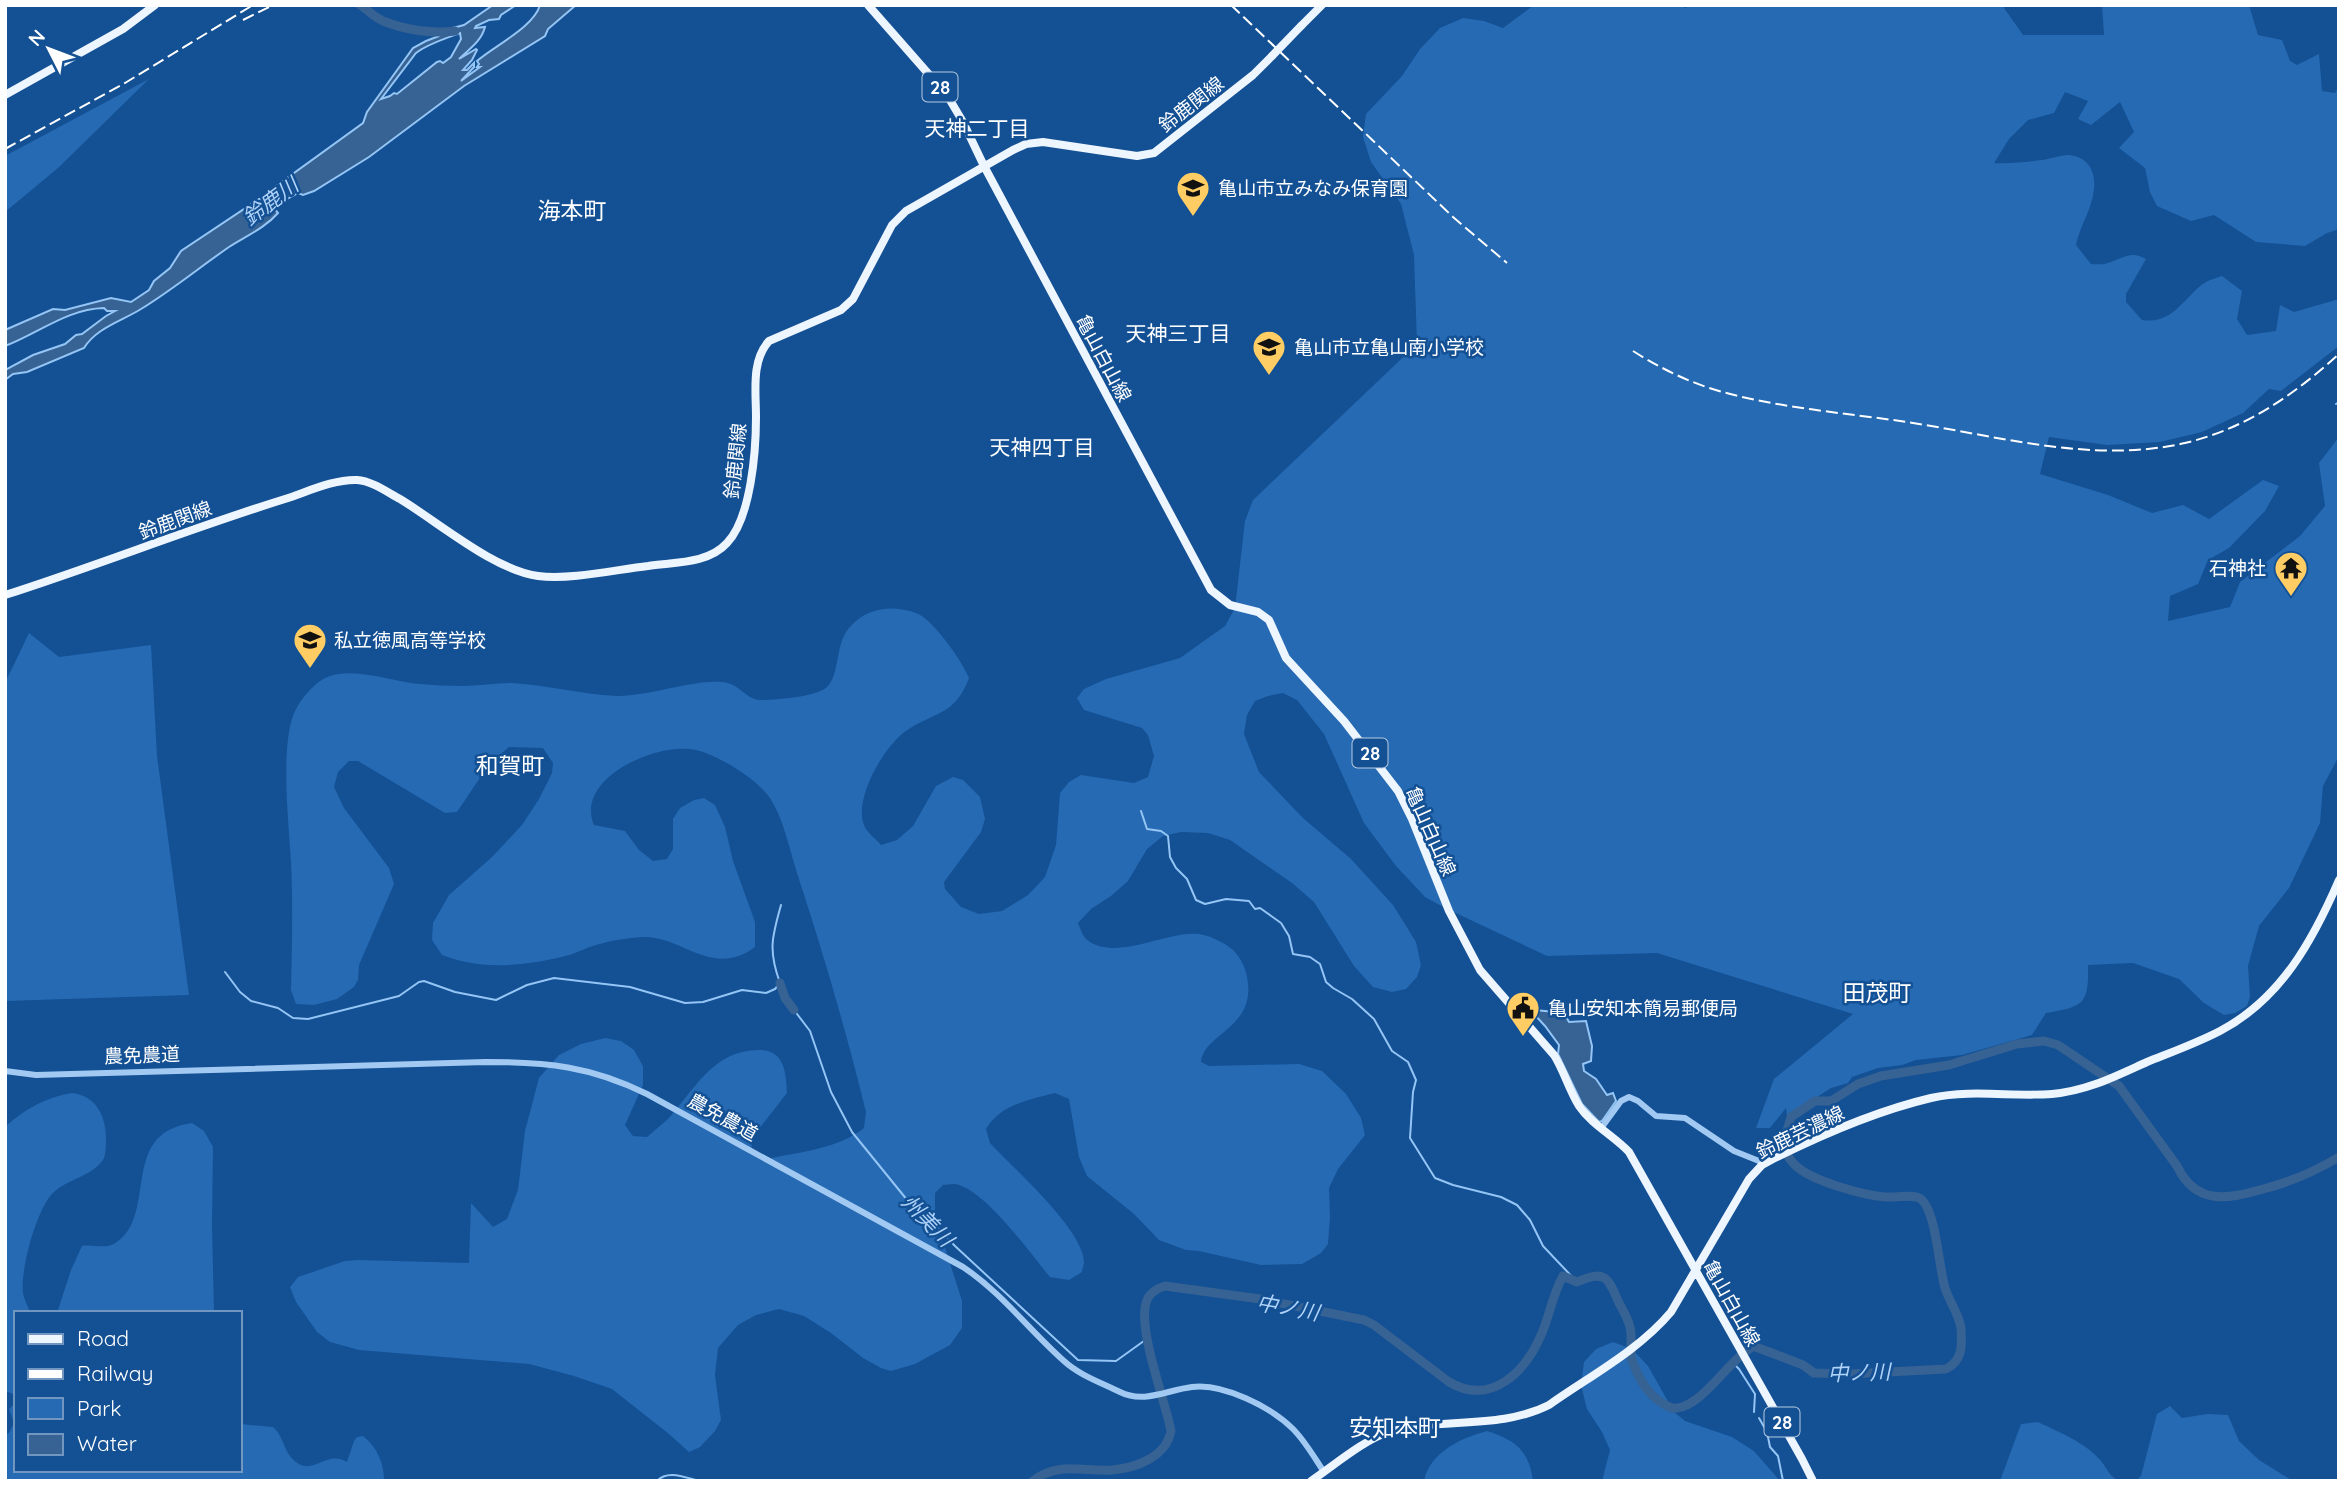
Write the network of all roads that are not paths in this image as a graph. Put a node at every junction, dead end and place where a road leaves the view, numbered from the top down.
1 (155, 5) edge
2 (868, 5) edge
3 (1322, 5) edge
4 (5, 95) edge
5 (984, 166) junction
6 (5, 595) edge
7 (2339, 880) edge
8 (5, 1071) edge
9 (1602, 1127) junction
10 (1762, 1165) junction
11 (1695, 1269) junction
12 (1324, 1472) junction
13 (1311, 1481) edge
14 (1813, 1481) edge

1 - 4 main road
2 - 5 main road, 亀山白山線 / 28
3 - 5 main road, 鈴鹿関線, bridge
5 - 6 main road, 鈴鹿関線
5 - 9 main road, 亀山白山線 / 28
7 - 10 main road, 鈴鹿芸濃線
8 - 12 street, 農免農道
9 - 10 street
9 - 11 main road, 亀山白山線 / 28
10 - 11 main road, 鈴鹿芸濃線
11 - 12 main road, 鈴鹿芸濃線
11 - 14 main road, 亀山白山線 / 28
12 - 13 main road, 鈴鹿芸濃線

